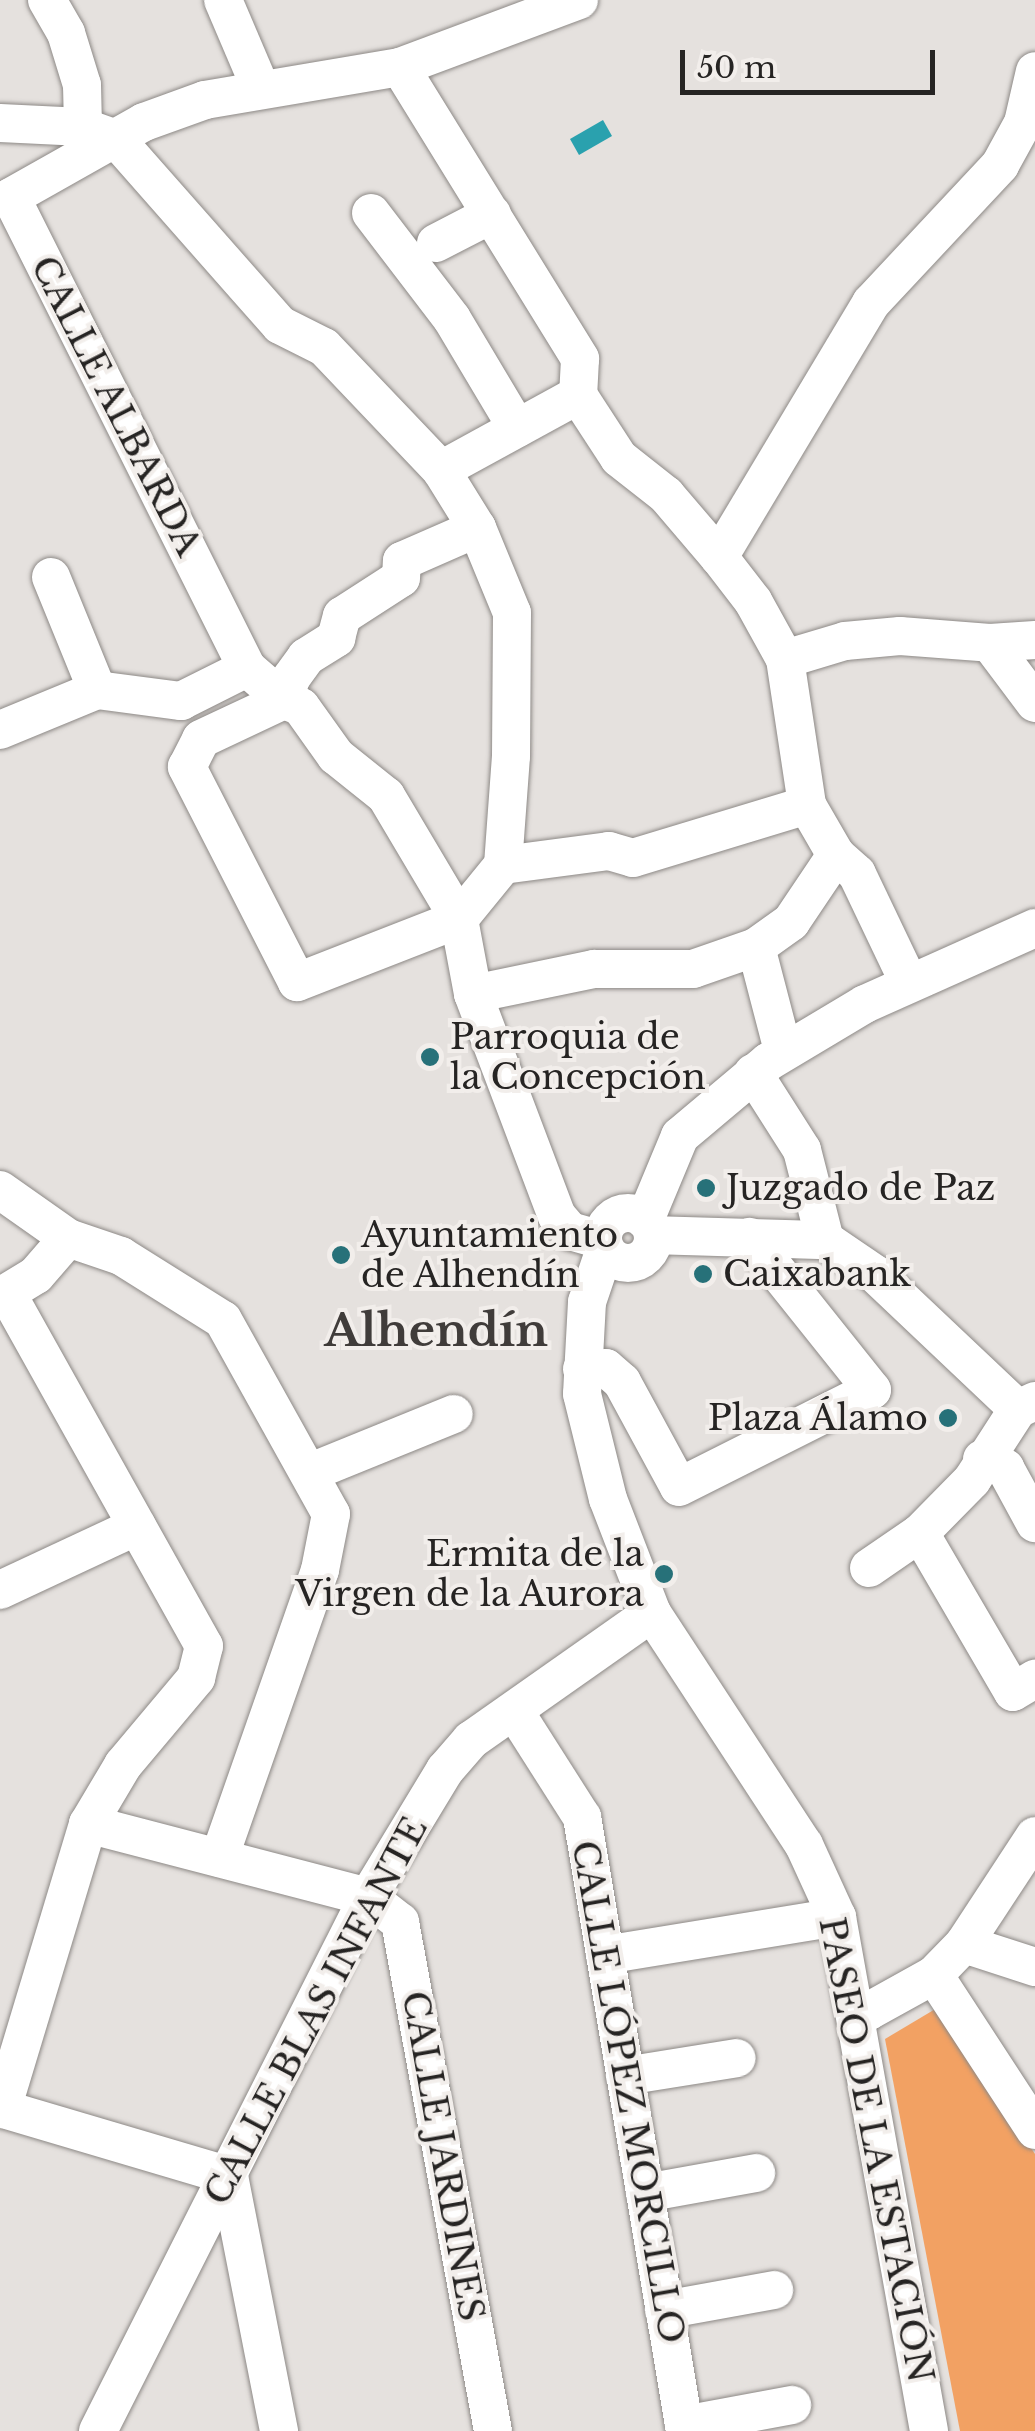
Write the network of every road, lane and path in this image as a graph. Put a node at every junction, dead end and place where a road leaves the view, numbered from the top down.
1 (47, 0) edge
2 (224, 0) edge
3 (579, 0) edge
4 (400, 67) junction
5 (1035, 74) edge
6 (261, 89) junction
7 (0, 122) edge
8 (100, 133) junction
9 (370, 214) dead end
10 (492, 214) junction
11 (436, 243) dead end
12 (578, 395) junction
13 (517, 428) junction
14 (441, 470) junction
15 (477, 528) junction
16 (719, 557) junction
17 (50, 577) dead end
18 (1035, 640) edge
19 (990, 643) junction
20 (785, 659) junction
21 (247, 668) junction
22 (97, 690) junction
23 (284, 700) junction
24 (180, 701) junction
25 (1035, 703) edge
26 (0, 730) edge
27 (194, 753) junction
28 (806, 805) junction
29 (836, 855) junction
30 (503, 865) junction
31 (459, 919) junction
32 (1035, 928) edge
33 (756, 946) junction
34 (909, 983) junction
35 (473, 994) junction
36 (783, 1050) junction
37 (753, 1073) junction
38 (0, 1190) edge
39 (750, 1237) junction
40 (68, 1238) junction
41 (825, 1240) junction
42 (628, 1241) junction
43 (4, 1295) edge
44 (582, 1369) junction
45 (1027, 1405) edge
46 (454, 1414) dead end
47 (982, 1458) junction
48 (311, 1472) junction
49 (1035, 1523) edge
50 (138, 1526) junction
51 (920, 1534) junction
52 (869, 1568) dead end
53 (0, 1590) edge
54 (652, 1613) junction
55 (1024, 1686) edge
56 (515, 1712) junction
57 (88, 1824) junction
58 (1035, 1836) edge
59 (220, 1858) junction
60 (368, 1897) junction
61 (836, 1916) junction
62 (964, 1944) junction
63 (605, 1954) junction
64 (1035, 1967) edge
65 (934, 1974) junction
66 (857, 2013) junction
67 (737, 2058) dead end
68 (625, 2076) junction
69 (1, 2108) edge
70 (1035, 2130) edge
71 (756, 2174) dead end
72 (229, 2176) junction
73 (645, 2193) junction
74 (774, 2290) dead end
75 (664, 2310) junction
76 (792, 2405) dead end
77 (684, 2428) edge
78 (98, 2431) edge
79 (279, 2431) edge
80 (493, 2431) edge
81 (929, 2431) edge

1 - 8 street
2 - 6 street
3 - 4 street
4 - 6 street
4 - 10 street
5 - 16 street
6 - 8 street
7 - 8 street
8 - 14 street
8 - 21 street, CALLE ALBARDA
9 - 13 street
10 - 11 street
10 - 12 street
12 - 13 street
12 - 16 street
13 - 14 street
14 - 15 street
15 - 23 street
15 - 30 street
16 - 20 street
17 - 22 street
18 - 19 street
19 - 20 street
19 - 25 street
20 - 28 street
21 - 23 street
21 - 24 street
22 - 24 street
22 - 26 street
23 - 27 street
23 - 31 street
24 - 27 street
27 - 31 street
28 - 29 street
28 - 30 street
29 - 33 street
29 - 34 street
30 - 31 street
31 - 35 street
32 - 34 street, PASEO DE LA ESTACIÓN
33 - 35 street
33 - 36 street
34 - 36 street, PASEO DE LA ESTACIÓN
35 - 42 street
36 - 37 street, PASEO DE LA ESTACIÓN
37 - 41 street
37 - 42 street, PASEO DE LA ESTACIÓN
38 - 40 street
39 - 41 street
39 - 42 street
39 - 44 street
40 - 43 street
40 - 48 street
41 - 45 street
42 - 44 street, PASEO DE LA ESTACIÓN
43 - 50 street
44 - 54 street, PASEO DE LA ESTACIÓN
45 - 47 street
46 - 48 street
47 - 49 street
47 - 51 street
48 - 59 street
50 - 53 street
50 - 57 street
51 - 52 street
51 - 55 street
54 - 56 street, CALLE BLAS INFANTE
54 - 61 street, PASEO DE LA ESTACIÓN
56 - 60 street, CALLE BLAS INFANTE
56 - 63 street, CALLE LÓPEZ MORCILLO
57 - 59 street
57 - 69 street
58 - 62 street
59 - 60 street
60 - 72 street, CALLE BLAS INFANTE
60 - 80 street, CALLE JARDINES
61 - 63 street
61 - 66 street, PASEO DE LA ESTACIÓN
62 - 64 street
62 - 65 street
63 - 68 street, CALLE LÓPEZ MORCILLO
65 - 66 street
65 - 70 street
66 - 81 street, PASEO DE LA ESTACIÓN
67 - 68 street
68 - 73 street, CALLE LÓPEZ MORCILLO
69 - 72 street
71 - 73 street
72 - 78 street, CALLE BLAS INFANTE
72 - 79 street
73 - 75 street, CALLE LÓPEZ MORCILLO
74 - 75 street
75 - 77 street, CALLE LÓPEZ MORCILLO
76 - 77 street

